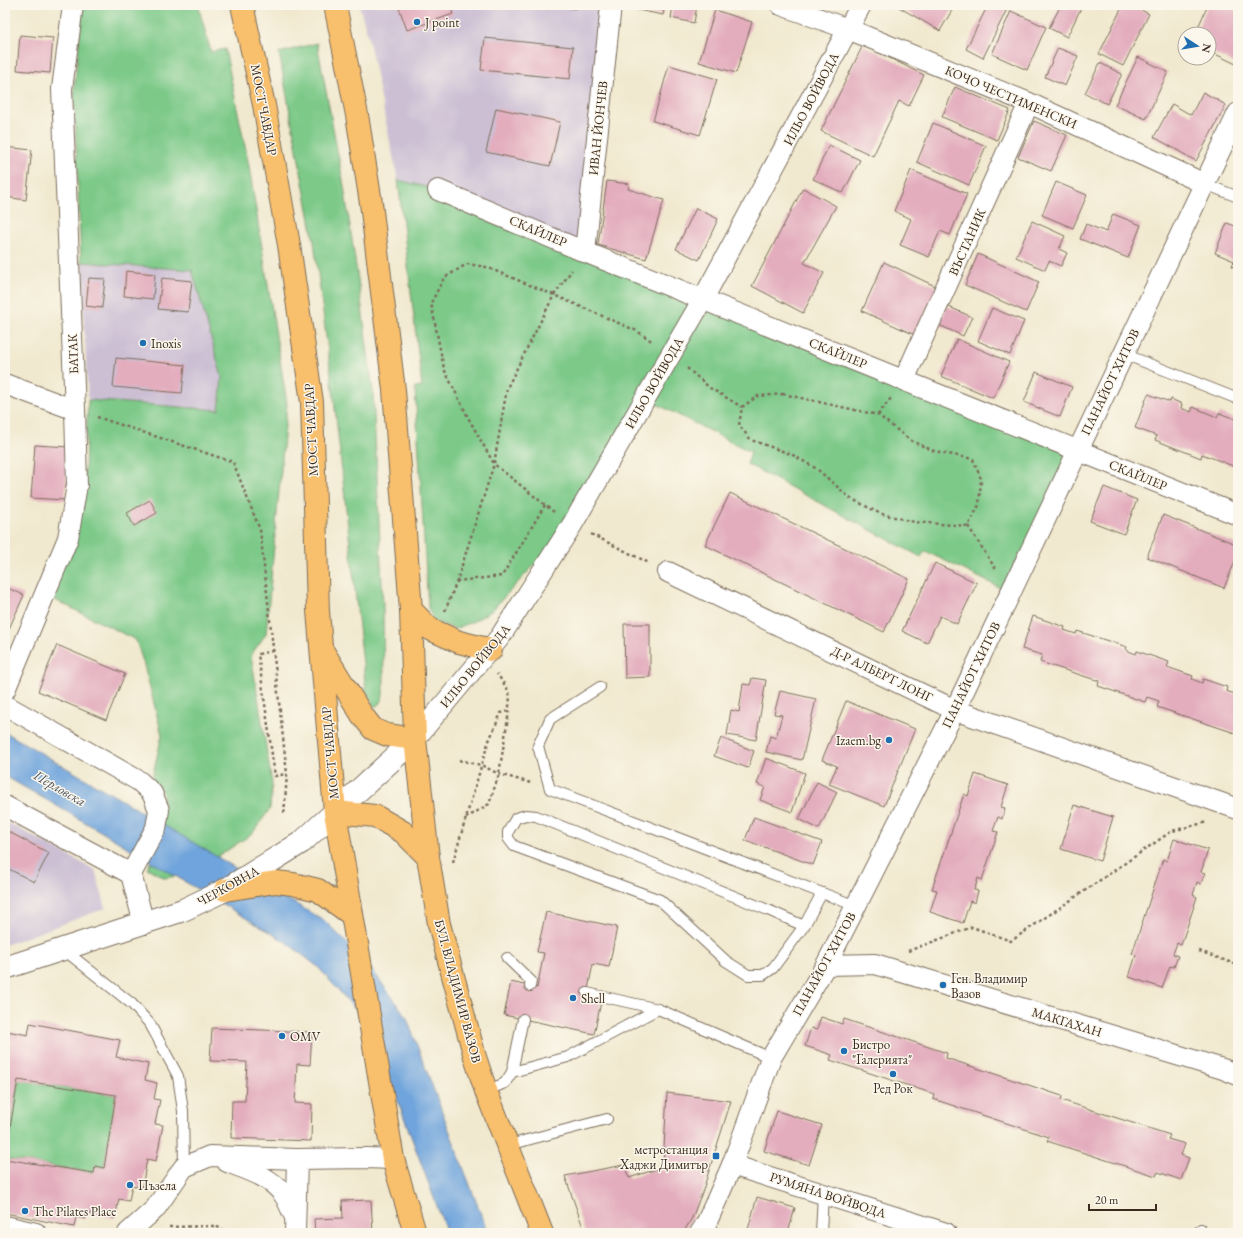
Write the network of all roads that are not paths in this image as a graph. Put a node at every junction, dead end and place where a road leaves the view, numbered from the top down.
1 (72, 5) edge
2 (242, 5) edge
3 (335, 5) edge
4 (611, 5) edge
5 (781, 5) edge
6 (861, 5) edge
7 (848, 29) junction
8 (1029, 103) junction
9 (1238, 113) edge
10 (1205, 184) junction
11 (438, 190) dead end
12 (1238, 197) edge
13 (586, 252) junction
14 (703, 299) junction
15 (1124, 354) junction
16 (904, 380) junction
17 (5, 384) edge
18 (1238, 399) edge
19 (75, 410) junction
20 (1078, 450) junction
21 (1238, 515) edge
22 (668, 572) road end
23 (411, 610) junction
24 (321, 649) junction
25 (487, 653) junction
26 (600, 687) dead end
27 (5, 690) edge
28 (5, 705) edge
29 (955, 710) junction
30 (415, 739) junction
31 (5, 806) edge
32 (1238, 809) edge
33 (335, 812) junction
34 (428, 858) junction
35 (131, 874) junction
36 (225, 890) junction
37 (822, 893) junction
38 (856, 906) junction
39 (352, 915) junction
40 (144, 924) junction
41 (804, 926) junction
42 (63, 949) junction
43 (507, 958) dead end
44 (826, 965) junction
45 (5, 968) edge
46 (533, 983) dead end
47 (588, 993) dead end
48 (658, 1009) junction
49 (523, 1019) dead end
50 (771, 1058) junction
51 (512, 1072) junction
52 (1238, 1075) edge
53 (486, 1091) junction
54 (607, 1120) dead end
55 (507, 1146) junction
56 (210, 1156) junction
57 (297, 1159) junction
58 (393, 1159) junction
59 (732, 1165) junction
60 (184, 1167) junction
61 (823, 1194) junction
62 (295, 1225) edge
63 (5, 1226) edge
64 (36, 1233) edge
65 (128, 1233) edge
66 (415, 1233) edge
67 (542, 1233) edge
68 (700, 1233) edge
69 (821, 1233) edge
70 (946, 1233) edge

1 - 19 street, БАТАК
2 - 24 main road, МОСТ ЧАВДАР
3 - 23 main road
4 - 13 street, ИВАН ЙОНЧЕВ
5 - 7 street, КОЧО ЧЕСТИМЕНСКИ
6 - 7 street, ИЛЬО ВОЙВОДА
7 - 8 street, КОЧО ЧЕСТИМЕНСКИ
7 - 14 street, ИЛЬО ВОЙВОДА
8 - 10 street, КОЧО ЧЕСТИМЕНСКИ
8 - 16 street, ВЪСТАНИК
9 - 10 street, ПАНАЙОТ ХИТОВ
10 - 12 lane, КОЧО ЧЕСТИМЕНСКИ
10 - 15 street, ПАНАЙОТ ХИТОВ
11 - 13 street, СКАЙЛЕР
13 - 14 street, СКАЙЛЕР
14 - 16 street, СКАЙЛЕР
14 - 25 street, ИЛЬО ВОЙВОДА
15 - 18 lane
15 - 20 street, ПАНАЙОТ ХИТОВ
16 - 20 street, СКАЙЛЕР
17 - 19 street
19 - 27 street, БАТАК
20 - 21 street, СКАЙЛЕР
20 - 29 street, ПАНАЙОТ ХИТОВ
22 - 29 street, Д-Р АЛБЕРТ ЛОНГ
23 - 25 main road
23 - 30 main road
24 - 30 main road
24 - 33 main road, МОСТ ЧАВДАР
25 - 30 street, ИЛЬО ВОЙВОДА
26 - 37 lane
28 - 35 street
29 - 32 street, Д-Р АЛБЕРТ ЛОНГ
29 - 38 street, ПАНАЙОТ ХИТОВ
30 - 33 street, ЧЕРКОВНА
30 - 34 main road, БУЛ. ВЛАДИМИР ВАЗОВ
31 - 35 street
33 - 34 main road
33 - 36 street, ЧЕРКОВНА
33 - 39 main road
34 - 53 main road, БУЛ. ВЛАДИМИР ВАЗОВ
35 - 40 street
36 - 39 main road
36 - 40 street, ЧЕРКОВНА
37 - 38 lane
37 - 41 lane
38 - 44 street, ПАНАЙОТ ХИТОВ
39 - 58 main road
40 - 42 street, ЧЕРКОВНА
41 - 41 lane
42 - 45 street, ЧЕРКОВНА
42 - 60 lane
43 - 46 lane
44 - 50 street, ПАНАЙОТ ХИТОВ
44 - 52 street, МАКГАХАН
47 - 48 lane
48 - 50 lane
48 - 51 lane
49 - 51 lane
50 - 59 street, ПАНАЙОТ ХИТОВ
51 - 53 lane
53 - 55 main road, БУЛ. ВЛАДИМИР ВАЗОВ
54 - 55 lane
55 - 67 main road, БУЛ. ВЛАДИМИР ВАЗОВ
56 - 57 street
56 - 60 street
56 - 62 street
57 - 58 street
57 - 62 street
58 - 66 main road
59 - 61 street, РУМЯНА ВОЙВОДА
59 - 68 street, ПАНАЙОТ ХИТОВ
60 - 65 street
61 - 69 lane
61 - 70 street, РУМЯНА ВОЙВОДА
63 - 64 street

